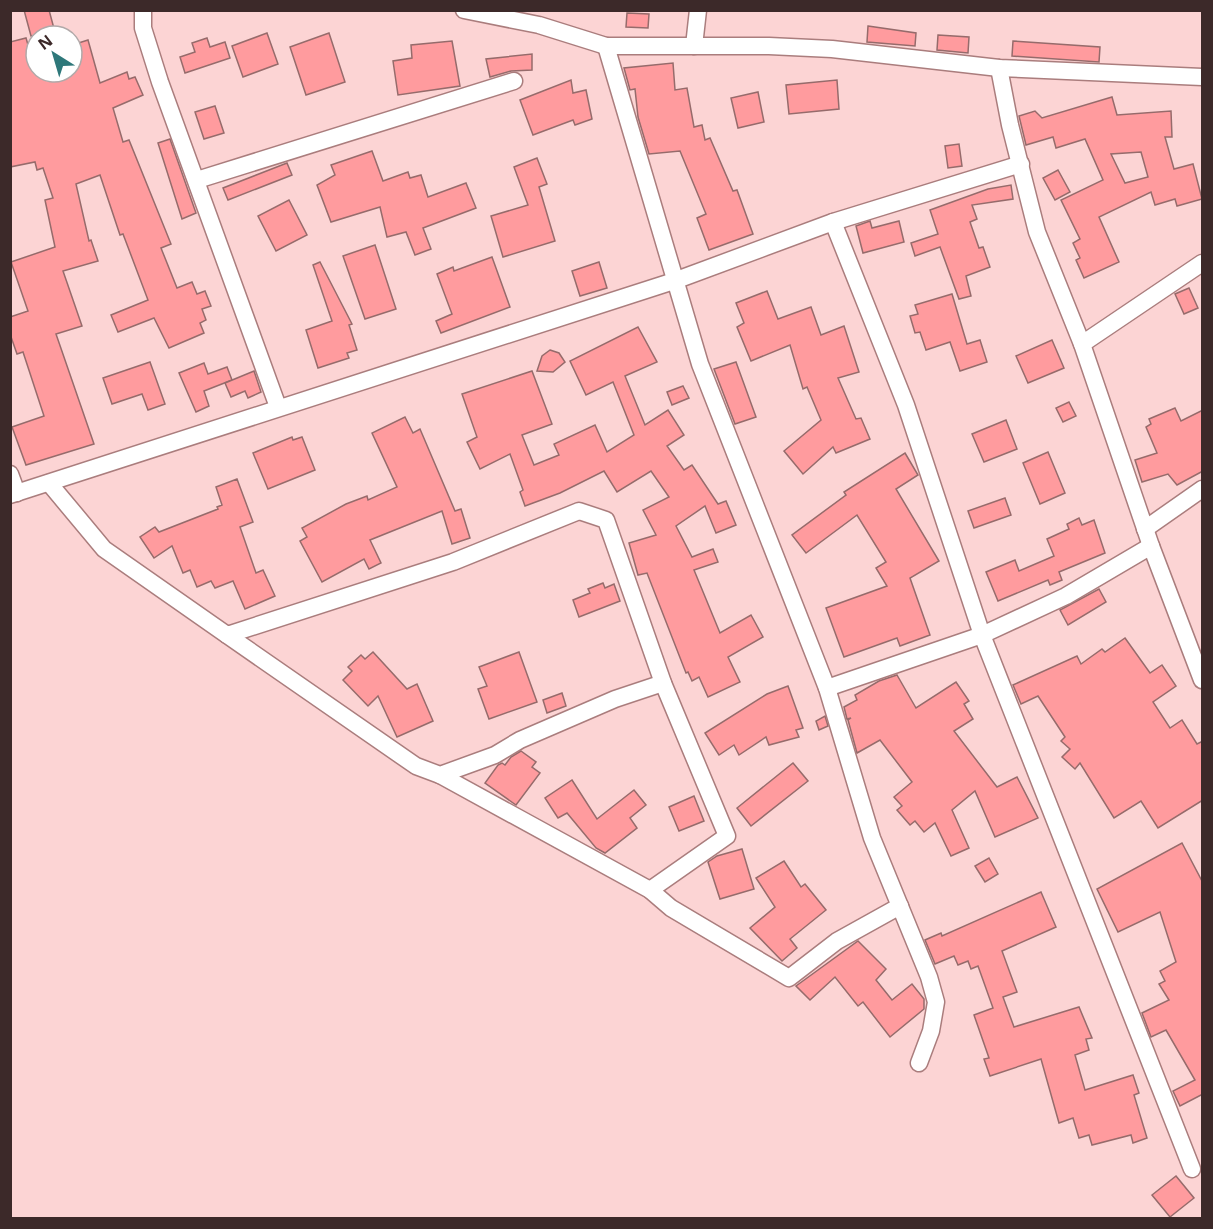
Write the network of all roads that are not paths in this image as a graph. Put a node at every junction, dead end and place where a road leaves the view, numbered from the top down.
1 (143, 10) edge
2 (464, 10) edge
3 (698, 10) edge
4 (606, 46) junction
5 (694, 46) junction
6 (999, 68) junction
7 (1203, 77) edge
8 (514, 81) dead end
9 (1021, 164) junction
10 (197, 180) junction
11 (833, 222) junction
12 (1203, 263) edge
13 (674, 281) junction
14 (1082, 344) junction
15 (278, 407) junction
16 (10, 474) edge
17 (49, 483) junction
18 (1203, 489) edge
19 (14, 494) edge
20 (1145, 529) junction
21 (1151, 546) junction
22 (227, 635) junction
23 (982, 635) junction
24 (1203, 680) edge
25 (663, 683) junction
26 (826, 688) junction
27 (440, 775) junction
28 (650, 890) junction
29 (900, 906) junction
30 (919, 1063) dead end
31 (1192, 1169) dead end

1 - 10 street
2 - 4 street
3 - 5 street
4 - 5 street
4 - 13 street
5 - 6 street
6 - 7 street
6 - 9 street
8 - 10 street
9 - 11 street
9 - 14 street
10 - 15 street
11 - 13 street
11 - 23 street
12 - 14 street
13 - 15 street
13 - 26 street
14 - 20 street
15 - 17 street
16 - 19 street
17 - 19 street
17 - 22 street
18 - 20 street
20 - 21 street
21 - 23 street
21 - 24 street
22 - 25 street
22 - 27 street
23 - 26 street
23 - 31 street
25 - 27 street
25 - 28 street
26 - 29 street
27 - 28 street
28 - 29 street
29 - 30 street

